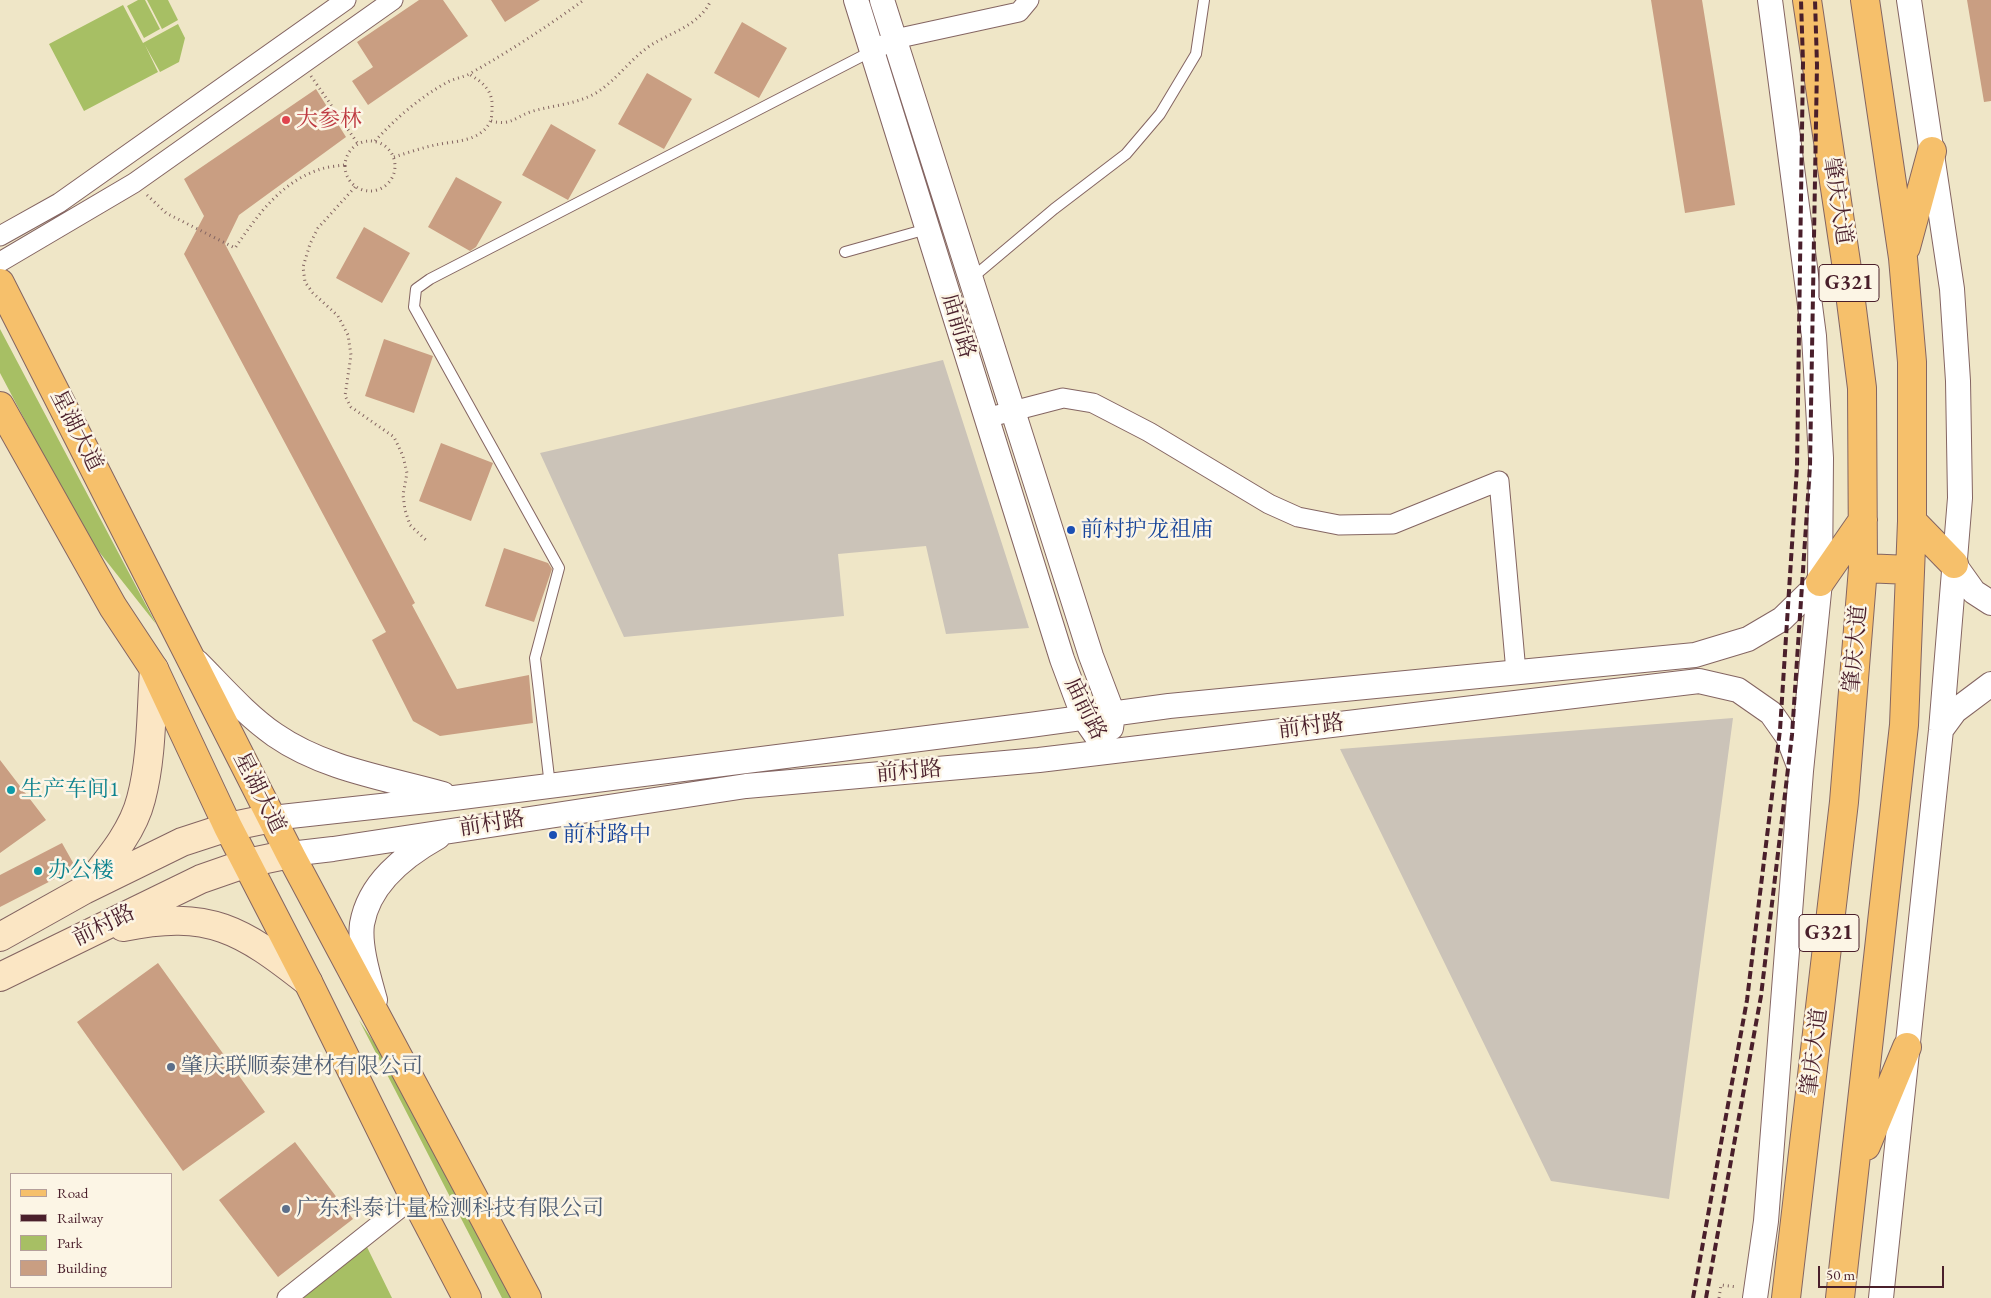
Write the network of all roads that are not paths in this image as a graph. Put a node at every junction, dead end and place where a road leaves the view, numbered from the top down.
1 (346, 0) edge
2 (393, 0) edge
3 (856, 0) edge
4 (882, 0) edge
5 (1030, 0) edge
6 (1204, 0) edge
7 (1770, 0) edge
8 (1806, 0) edge
9 (1865, 0) edge
10 (1909, 0) edge
11 (895, 39) junction
12 (872, 51) junction
13 (1932, 150) junction
14 (927, 229) junction
15 (0, 236) edge
16 (845, 252) dead end
17 (1903, 258) junction
18 (0, 262) edge
19 (971, 279) junction
20 (0, 283) edge
21 (0, 406) edge
22 (1012, 410) junction
23 (986, 418) junction
24 (1863, 520) junction
25 (1912, 521) junction
26 (1954, 564) junction
27 (1863, 568) junction
28 (1910, 570) junction
29 (1820, 582) junction
30 (1991, 603) edge
31 (191, 656) junction
32 (154, 669) junction
33 (1516, 672) junction
34 (1991, 684) edge
35 (1113, 714) junction
36 (1084, 718) junction
37 (1941, 730) junction
38 (1107, 751) junction
39 (1801, 770) junction
40 (550, 786) junction
41 (454, 798) junction
42 (272, 818) junction
43 (228, 827) junction
44 (451, 830) junction
45 (290, 854) junction
46 (247, 862) junction
47 (84, 890) junction
48 (90, 934) junction
49 (0, 937) edge
50 (1, 971) edge
51 (308, 982) junction
52 (380, 1021) junction
53 (1907, 1047) junction
54 (1854, 1177) junction
55 (414, 1197) junction
56 (287, 1298) edge
57 (467, 1298) edge
58 (527, 1298) edge
59 (1755, 1298) edge
60 (1786, 1298) edge
61 (1840, 1298) edge
62 (1881, 1298) edge

1 - 15 street
2 - 18 street
3 - 12 street, 庙前路
4 - 11 street, 庙前路
5 - 11 street
6 - 19 lane
7 - 29 street
8 - 24 main road, 肇庆大道 / G321
9 - 17 main road, G321
10 - 13 street
11 - 12 street
11 - 19 street, 庙前路
12 - 14 street, 庙前路
12 - 40 lane
13 - 17 main road
13 - 26 street
14 - 16 lane
14 - 23 street, 庙前路
17 - 25 main road, G321
19 - 22 street, 庙前路
20 - 31 main road, 星湖大道
21 - 32 main road, 星湖大道
22 - 23 street
22 - 33 street
22 - 35 street, 庙前路
23 - 36 street, 庙前路
24 - 27 main road, 肇庆大道 / G321
24 - 29 main road
25 - 26 main road
25 - 28 main road, G321
26 - 30 street
26 - 37 street
27 - 28 main road
27 - 60 main road, 肇庆大道 / G321
28 - 54 main road, G321
29 - 33 street, 前村路
29 - 39 street
31 - 41 street
31 - 42 main road, 星湖大道
32 - 43 main road, 星湖大道
32 - 47 main road
33 - 35 street, 前村路
34 - 37 street
35 - 36 street, 前村路
35 - 38 street, 庙前路
36 - 38 street, 庙前路
36 - 40 street, 前村路
37 - 53 street
38 - 39 street, 前村路
38 - 44 street, 前村路
39 - 59 street
40 - 41 street, 前村路
41 - 42 street, 前村路
42 - 43 main road, 前村路
42 - 45 main road, 星湖大道
43 - 46 main road, 星湖大道
43 - 47 main road, 前村路
44 - 45 street, 前村路
44 - 52 street
45 - 46 main road, 前村路
45 - 52 main road, 星湖大道
46 - 48 main road, 前村路
46 - 51 main road, 星湖大道
47 - 49 main road, 前村路
48 - 50 main road, 前村路
48 - 51 main road
51 - 55 main road, 星湖大道
52 - 58 main road, 星湖大道
53 - 54 main road
53 - 62 street
54 - 61 main road, G321
55 - 56 street
55 - 57 main road, 星湖大道

